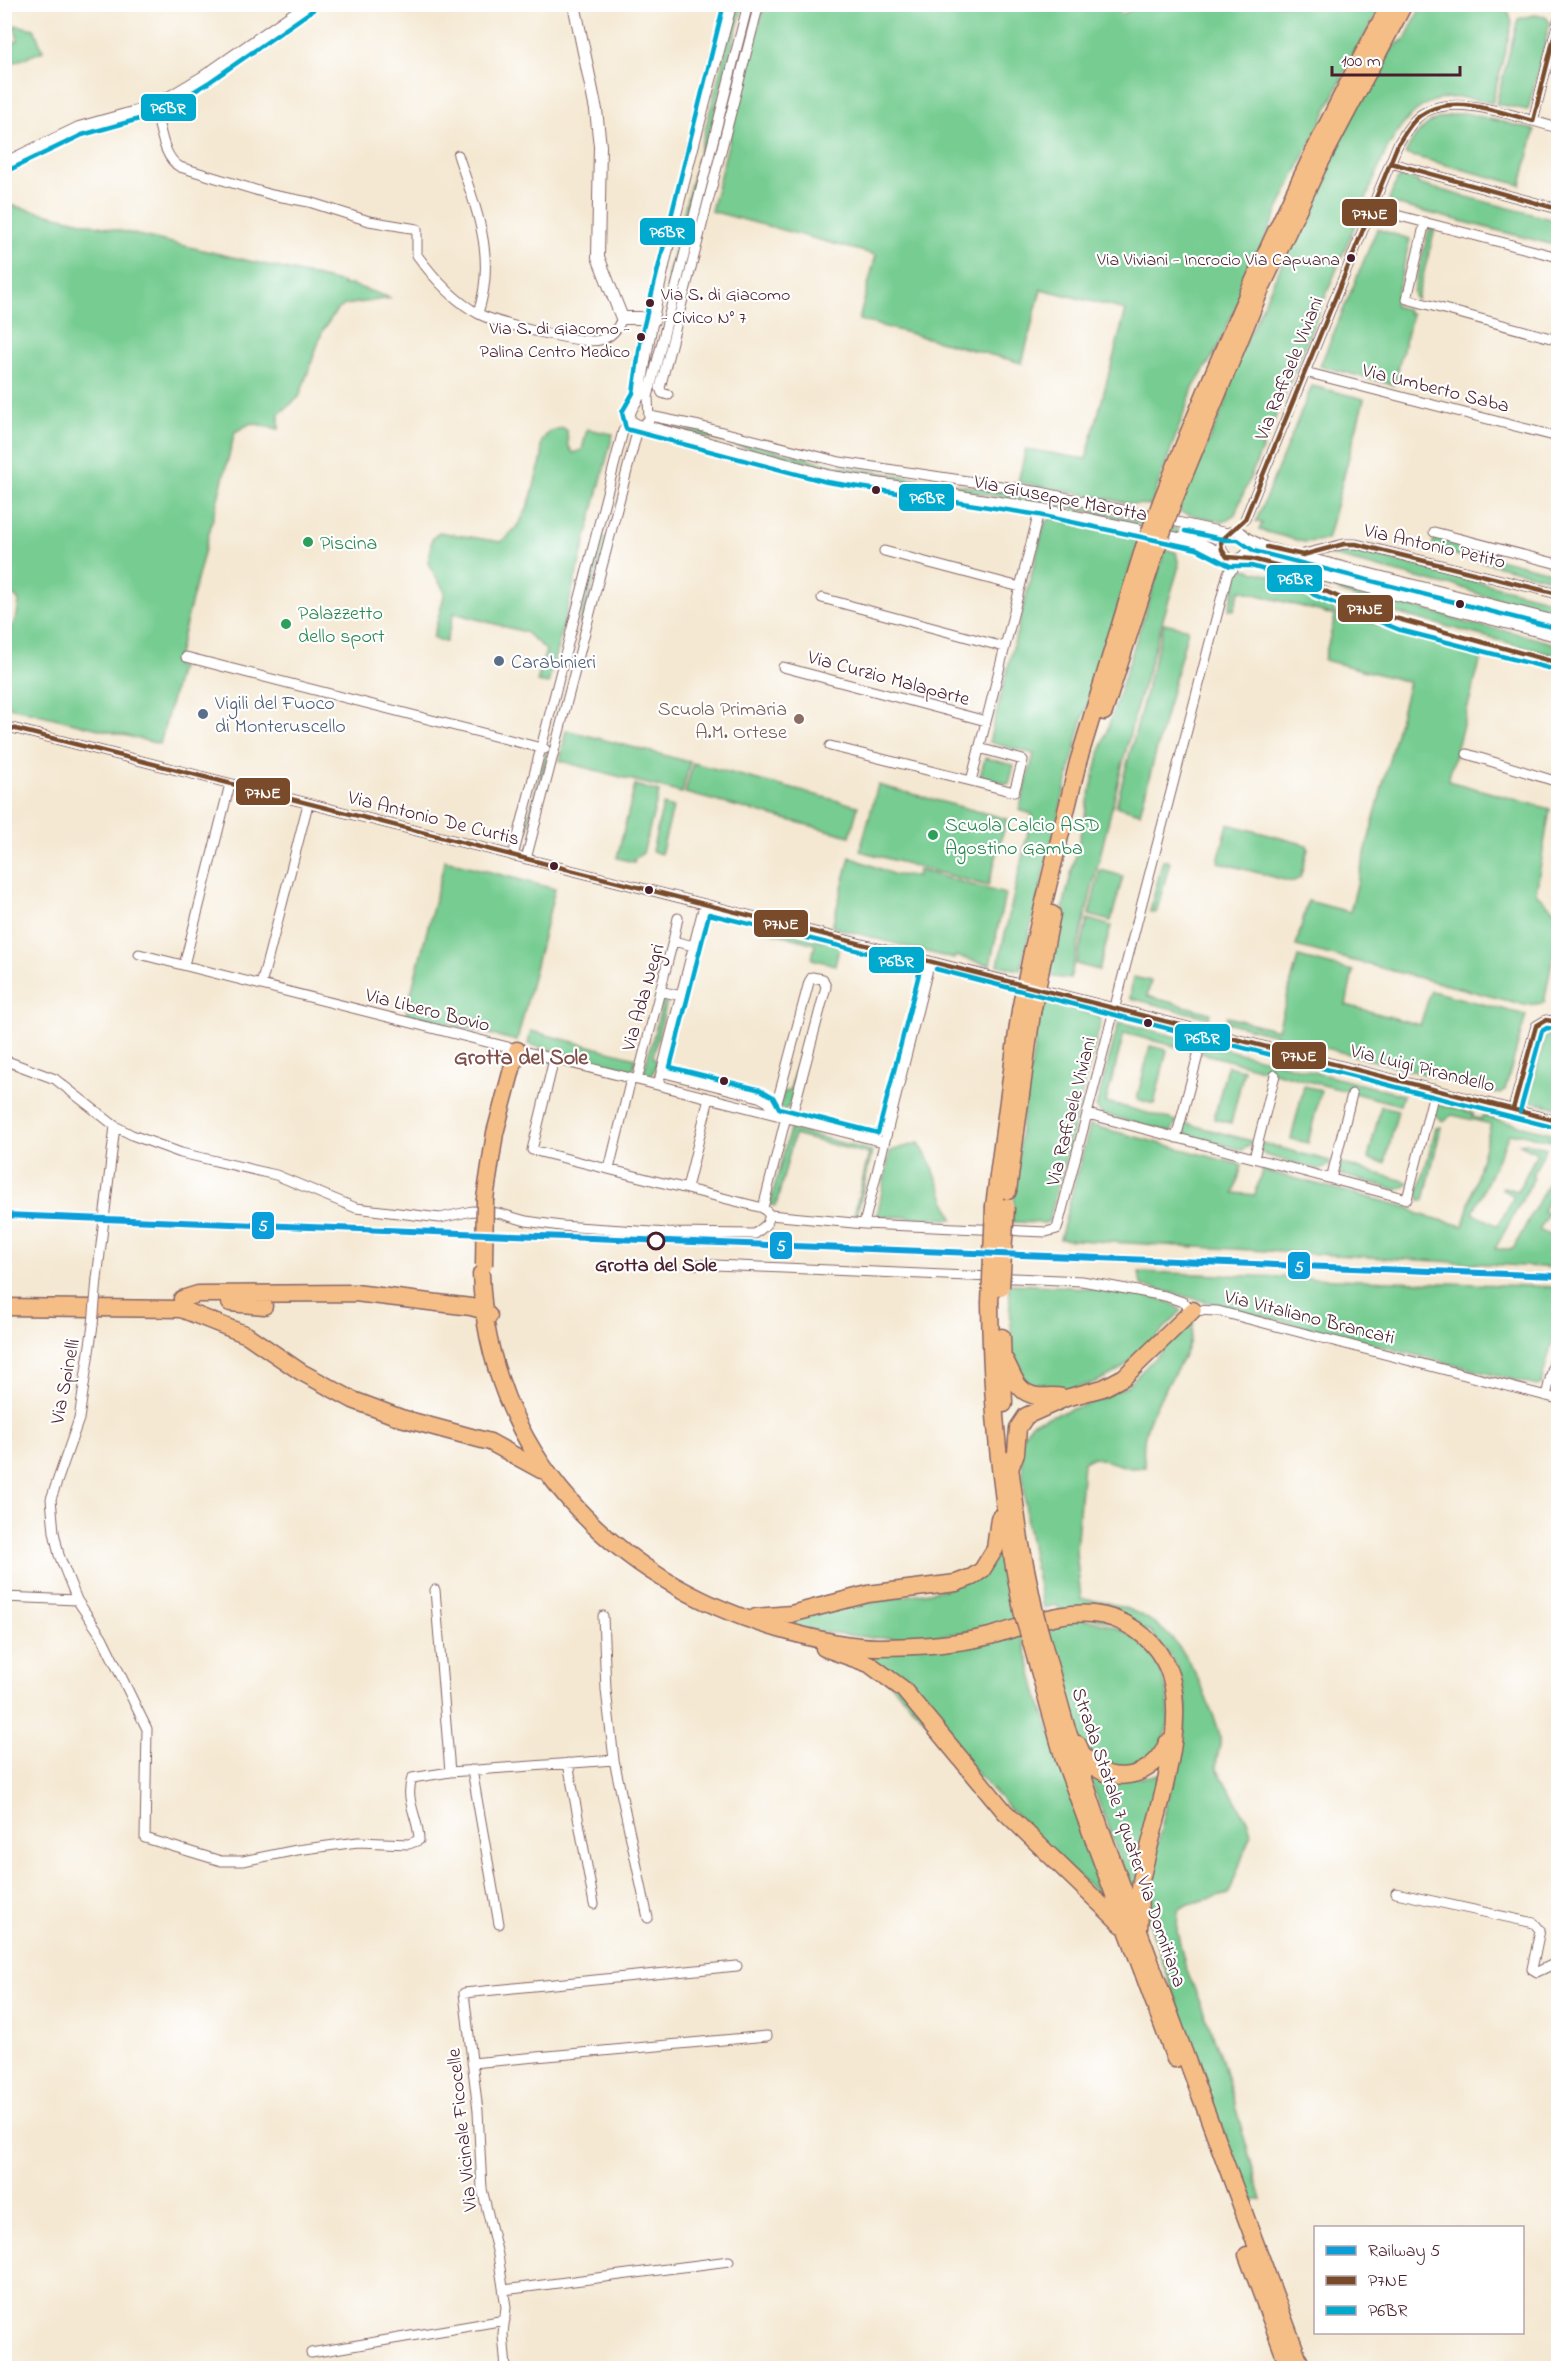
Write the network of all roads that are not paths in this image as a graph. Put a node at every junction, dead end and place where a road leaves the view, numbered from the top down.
1 (309, 4) edge
2 (574, 4) edge
3 (732, 4) edge
4 (748, 4) edge
5 (759, 4) edge
6 (1390, 4) edge
7 (1404, 4) edge
8 (1558, 21) edge
9 (154, 107) junction
10 (1533, 122) junction
11 (1558, 128) edge
12 (458, 155) dead end
13 (1391, 163) junction
14 (4, 164) edge
15 (1373, 209) junction
16 (1558, 209) edge
17 (1425, 222) junction
18 (1558, 257) edge
19 (478, 314) junction
20 (622, 318) junction
21 (653, 321) junction
22 (648, 339) junction
23 (1558, 340) edge
24 (661, 342) junction
25 (1305, 372) junction
26 (668, 395) dead end
27 (633, 408) junction
28 (630, 420) junction
29 (646, 420) junction
30 (1558, 437) edge
31 (610, 483) junction
32 (624, 487) junction
33 (1167, 504) junction
34 (1040, 508) junction
35 (597, 530) junction
36 (1434, 532) dead end
37 (611, 534) junction
38 (1239, 534) junction
39 (884, 551) dead end
40 (1303, 555) junction
41 (1232, 557) junction
42 (1558, 564) edge
43 (1298, 570) junction
44 (1020, 587) junction
45 (1558, 594) edge
46 (822, 598) dead end
47 (1558, 621) edge
48 (573, 626) junction
49 (586, 629) junction
50 (1558, 637) edge
51 (1004, 647) junction
52 (186, 657) dead end
53 (1558, 663) edge
54 (783, 667) dead end
55 (559, 677) junction
56 (573, 681) junction
57 (986, 721) junction
58 (4, 726) edge
59 (830, 746) dead end
60 (541, 748) junction
61 (979, 748) junction
62 (554, 751) junction
63 (1467, 754) dead end
64 (971, 781) junction
65 (1558, 782) edge
66 (230, 784) junction
67 (308, 804) junction
68 (513, 856) junction
69 (526, 859) junction
70 (704, 905) junction
71 (678, 918) dead end
72 (673, 940) junction
73 (694, 946) junction
74 (139, 954) dead end
75 (930, 961) junction
76 (184, 965) junction
77 (261, 985) junction
78 (660, 991) junction
79 (681, 996) junction
80 (1115, 1006) junction
81 (1558, 1022) edge
82 (798, 1026) junction
83 (814, 1030) junction
84 (517, 1050) junction
85 (1198, 1055) dead end
86 (554, 1059) junction
87 (4, 1060) edge
88 (661, 1072) junction
89 (1275, 1074) dead end
90 (634, 1079) junction
91 (658, 1085) junction
92 (1435, 1089) junction
93 (1352, 1094) dead end
94 (709, 1098) junction
95 (1513, 1109) junction
96 (774, 1114) junction
97 (1088, 1114) junction
98 (789, 1118) junction
99 (1558, 1121) edge
100 (115, 1126) junction
101 (1176, 1138) junction
102 (883, 1142) junction
103 (1254, 1158) junction
104 (609, 1169) junction
105 (1330, 1179) junction
106 (687, 1188) junction
107 (766, 1211) junction
108 (864, 1224) junction
109 (693, 1264) dead end
110 (482, 1270) junction
111 (4, 1297) edge
112 (996, 1303) junction
113 (181, 1304) junction
114 (459, 1305) junction
115 (264, 1306) dead end
116 (4, 1307) edge
117 (1193, 1310) junction
118 (488, 1316) junction
119 (1558, 1346) edge
120 (1002, 1354) junction
121 (1546, 1396) junction
122 (1066, 1398) junction
123 (1558, 1399) edge
124 (519, 1418) junction
125 (490, 1443) junction
126 (1010, 1470) junction
127 (545, 1471) junction
128 (565, 1492) junction
129 (1003, 1508) junction
130 (435, 1590) dead end
131 (4, 1597) edge
132 (77, 1600) junction
133 (1029, 1614) junction
134 (603, 1616) dead end
135 (743, 1619) junction
136 (797, 1634) junction
137 (1034, 1634) junction
138 (1175, 1719) junction
139 (1066, 1726) junction
140 (614, 1760) junction
141 (568, 1763) junction
142 (472, 1770) junction
143 (450, 1772) junction
144 (1396, 1893) dead end
145 (594, 1904) dead end
146 (648, 1918) dead end
147 (499, 1924) dead end
148 (1133, 1930) junction
149 (1558, 1962) edge
150 (737, 1966) dead end
151 (767, 2036) dead end
152 (472, 2063) junction
153 (729, 2261) dead end
154 (504, 2290) junction
155 (504, 2320) junction
156 (311, 2352) dead end
157 (506, 2368) edge
158 (1289, 2368) edge
159 (1302, 2368) edge

1 - 9 street
2 - 20 street
3 - 21 street
4 - 24 street
5 - 26 street
6 - 33 highway, Strada Statale 7 quater Via Domitiana
7 - 33 highway, Strada Statale 7 quater Via Domitiana
8 - 10 street
9 - 14 street
9 - 19 street
10 - 11 street, Via Raffaele Viviani
10 - 13 street, Via Raffaele Viviani
12 - 19 street
13 - 15 street, Via Raffaele Viviani
13 - 16 street
15 - 17 street
15 - 25 street, Via Raffaele Viviani
17 - 18 street
17 - 23 street
19 - 20 street
20 - 21 street
21 - 22 street
22 - 24 street
22 - 27 street
24 - 29 street
25 - 30 street, Via Umberto Saba
25 - 38 street, Via Raffaele Viviani
27 - 28 street
27 - 29 street
28 - 29 street
28 - 31 street
29 - 32 street
29 - 34 street, Via Giuseppe Marotta
29 - 38 street, Via Giuseppe Marotta
31 - 32 street
31 - 35 street
32 - 37 street
33 - 112 highway, Strada Statale 7 quater Via Domitiana, bridge
34 - 41 street, Via Giuseppe Marotta
34 - 44 street, Via Curzio Malaparte
35 - 37 street
35 - 48 street
36 - 42 street
37 - 49 street
38 - 40 street, Via Giuseppe Marotta
38 - 41 street
38 - 41 street
39 - 44 street
40 - 45 street, Via Antonio Petito
40 - 47 street, Via Giuseppe Marotta
41 - 43 street, Via Giuseppe Marotta
41 - 80 street, Via Raffaele Viviani
43 - 50 street, Via Giuseppe Marotta
43 - 53 street
44 - 51 street, Via Curzio Malaparte
46 - 51 street
48 - 49 street
48 - 55 street
49 - 56 street
51 - 57 street, Via Curzio Malaparte
52 - 60 street
54 - 57 street, Via Curzio Malaparte
55 - 56 street
55 - 60 street
56 - 62 street
57 - 61 street, Via Curzio Malaparte
58 - 66 street, Via Antonio De Curtis
59 - 64 street
60 - 62 street
60 - 68 street
61 - 64 street, Via Curzio Malaparte
61 - 64 street
62 - 69 street
63 - 65 street
66 - 67 street, Via Antonio De Curtis
66 - 76 street
67 - 68 street, Via Antonio De Curtis
67 - 77 street
68 - 69 street, Via Antonio De Curtis
69 - 70 street, Via Antonio De Curtis
70 - 73 street, Via Ada Negri
70 - 75 street, Via Antonio De Curtis
71 - 72 street
72 - 73 street, Via Ada Negri
72 - 78 street, Via Ada Negri
73 - 79 street, Via Ada Negri
74 - 76 street, Via Libero Bovio
75 - 80 street, Via Luigi Pirandello
75 - 102 street
76 - 77 street, Via Libero Bovio
77 - 84 street, Via Libero Bovio
78 - 79 street
78 - 90 street, Via Ada Negri
79 - 88 street, Via Ada Negri
80 - 92 street, Via Luigi Pirandello
80 - 97 street, Via Raffaele Viviani
81 - 95 street
82 - 83 street
82 - 83 street
82 - 96 street
83 - 98 street
84 - 86 street, Via Libero Bovio
84 - 110 highway, bridge
85 - 101 street
86 - 90 street, Via Libero Bovio
86 - 104 street, Via Raffaele Viviani
87 - 100 street
88 - 91 street, Via Ada Negri
88 - 96 street
89 - 103 street
90 - 91 street, Via Libero Bovio
90 - 104 street, Via Ada Negri
91 - 94 street, Via Libero Bovio
92 - 95 street, Via Luigi Pirandello
92 - 105 street
93 - 105 street
94 - 96 street, Via Libero Bovio
94 - 106 street
95 - 99 street, Via Luigi Pirandello
96 - 98 street, Via Libero Bovio
97 - 101 street
97 - 108 street, Via Raffaele Viviani
98 - 102 street, Via Libero Bovio
98 - 107 street
100 - 107 street
100 - 132 street, Via Spinelli, bridge
101 - 103 street
102 - 108 street
103 - 105 street
104 - 106 street, Via Raffaele Viviani
106 - 107 street, Via Raffaele Viviani
107 - 108 street, Via Raffaele Viviani
109 - 117 street, Via Vitaliano Brancati
110 - 114 highway
110 - 118 highway
111 - 113 highway
112 - 120 highway, Strada Statale 7 quater Via Domitiana
112 - 129 highway, Strada Statale 7 quater Via Domitiana
113 - 114 highway
113 - 115 highway
113 - 116 highway
113 - 125 highway
114 - 118 highway
117 - 121 street, Via Vitaliano Brancati
117 - 122 highway
118 - 124 highway
119 - 121 street
120 - 122 highway
120 - 126 highway, Strada Statale 7 quater Via Domitiana
121 - 123 street, Via Vitaliano Brancati
122 - 126 highway
124 - 125 highway
124 - 127 highway
124 - 128 highway
125 - 127 highway
126 - 133 highway, Strada Statale 7 quater Via Domitiana
127 - 128 highway
128 - 135 highway
129 - 133 highway, Strada Statale 7 quater Via Domitiana
129 - 135 highway
130 - 143 street
131 - 132 street
132 - 143 street, Via Spinelli
133 - 137 highway, Strada Statale 7 quater Via Domitiana, bridge
134 - 140 street
135 - 136 highway
136 - 138 highway
136 - 148 highway
137 - 139 highway, Strada Statale 7 quater Via Domitiana
137 - 148 highway, Strada Statale 7 quater Via Domitiana
138 - 139 highway
138 - 148 highway
139 - 148 highway, Strada Statale 7 quater Via Domitiana
140 - 141 street
140 - 146 street
141 - 142 street
141 - 145 street
142 - 143 street
142 - 147 street
144 - 149 street
148 - 158 highway, Strada Statale 7 quater Via Domitiana
148 - 159 highway, Strada Statale 7 quater Via Domitiana
150 - 152 street, Via Vicinale Ficocelle
151 - 152 street
152 - 154 street, Via Vicinale Ficocelle
153 - 154 street
154 - 155 street, Via Vicinale Ficocelle
155 - 156 street
155 - 157 street, Via Vicinale Ficocelle

